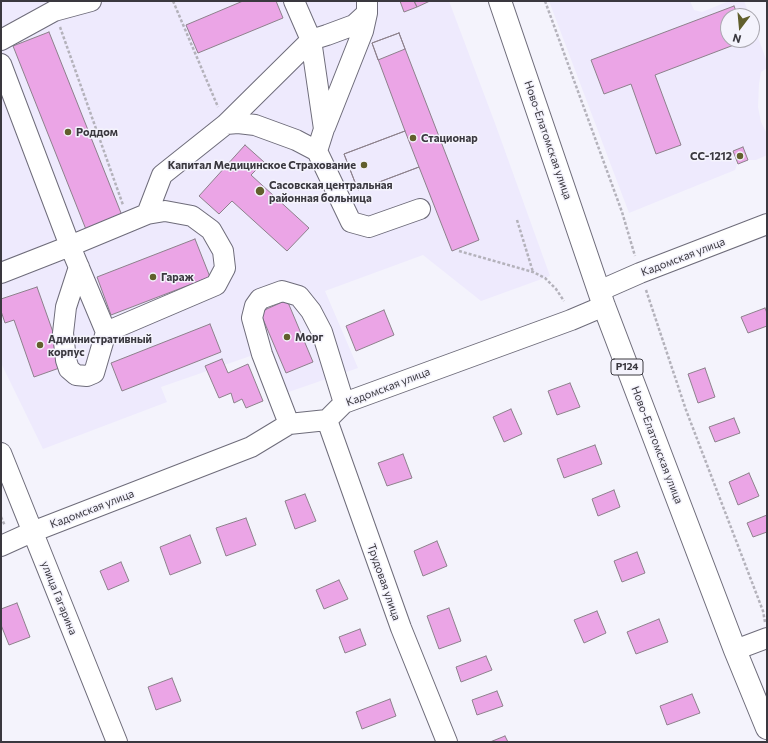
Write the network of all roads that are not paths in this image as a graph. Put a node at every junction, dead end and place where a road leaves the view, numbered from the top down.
1 (91, 1) edge
2 (294, 1) edge
3 (500, 1) edge
4 (367, 7) edge
5 (1, 40) edge
6 (311, 40) junction
7 (1, 64) edge
8 (226, 124) junction
9 (324, 129) junction
10 (317, 151) junction
11 (420, 209) dead end
12 (138, 218) junction
13 (767, 224) edge
14 (70, 246) junction
15 (79, 267) junction
16 (1, 273) edge
17 (601, 299) junction
18 (106, 332) junction
19 (344, 403) junction
20 (327, 420) junction
21 (289, 424) junction
22 (1, 453) edge
23 (32, 532) junction
24 (1, 546) edge
25 (766, 632) edge
26 (735, 650) junction
27 (767, 728) edge
28 (117, 742) edge
29 (447, 742) edge

1 - 5 street
2 - 6 street
3 - 17 main road, Ново-Елатомская улица / Р124
4 - 6 street
4 - 9 street
6 - 8 street
6 - 9 street
7 - 14 street
8 - 10 street
8 - 12 street
9 - 10 street
10 - 11 street
12 - 14 street
12 - 18 street
13 - 17 street, Кадомская улица
14 - 15 street
14 - 16 street
15 - 18 street
15 - 18 street
17 - 19 street, Кадомская улица
17 - 26 main road, Ново-Елатомская улица / Р124
19 - 20 street, Кадомская улица
19 - 21 street
20 - 21 street, Кадомская улица
20 - 29 street, Трудовая улица
21 - 23 street, Кадомская улица
22 - 23 street, улица Гагарина
23 - 24 street, Кадомская улица
23 - 28 street, улица Гагарина
25 - 26 street
26 - 27 main road, Ново-Елатомская улица / Р124

